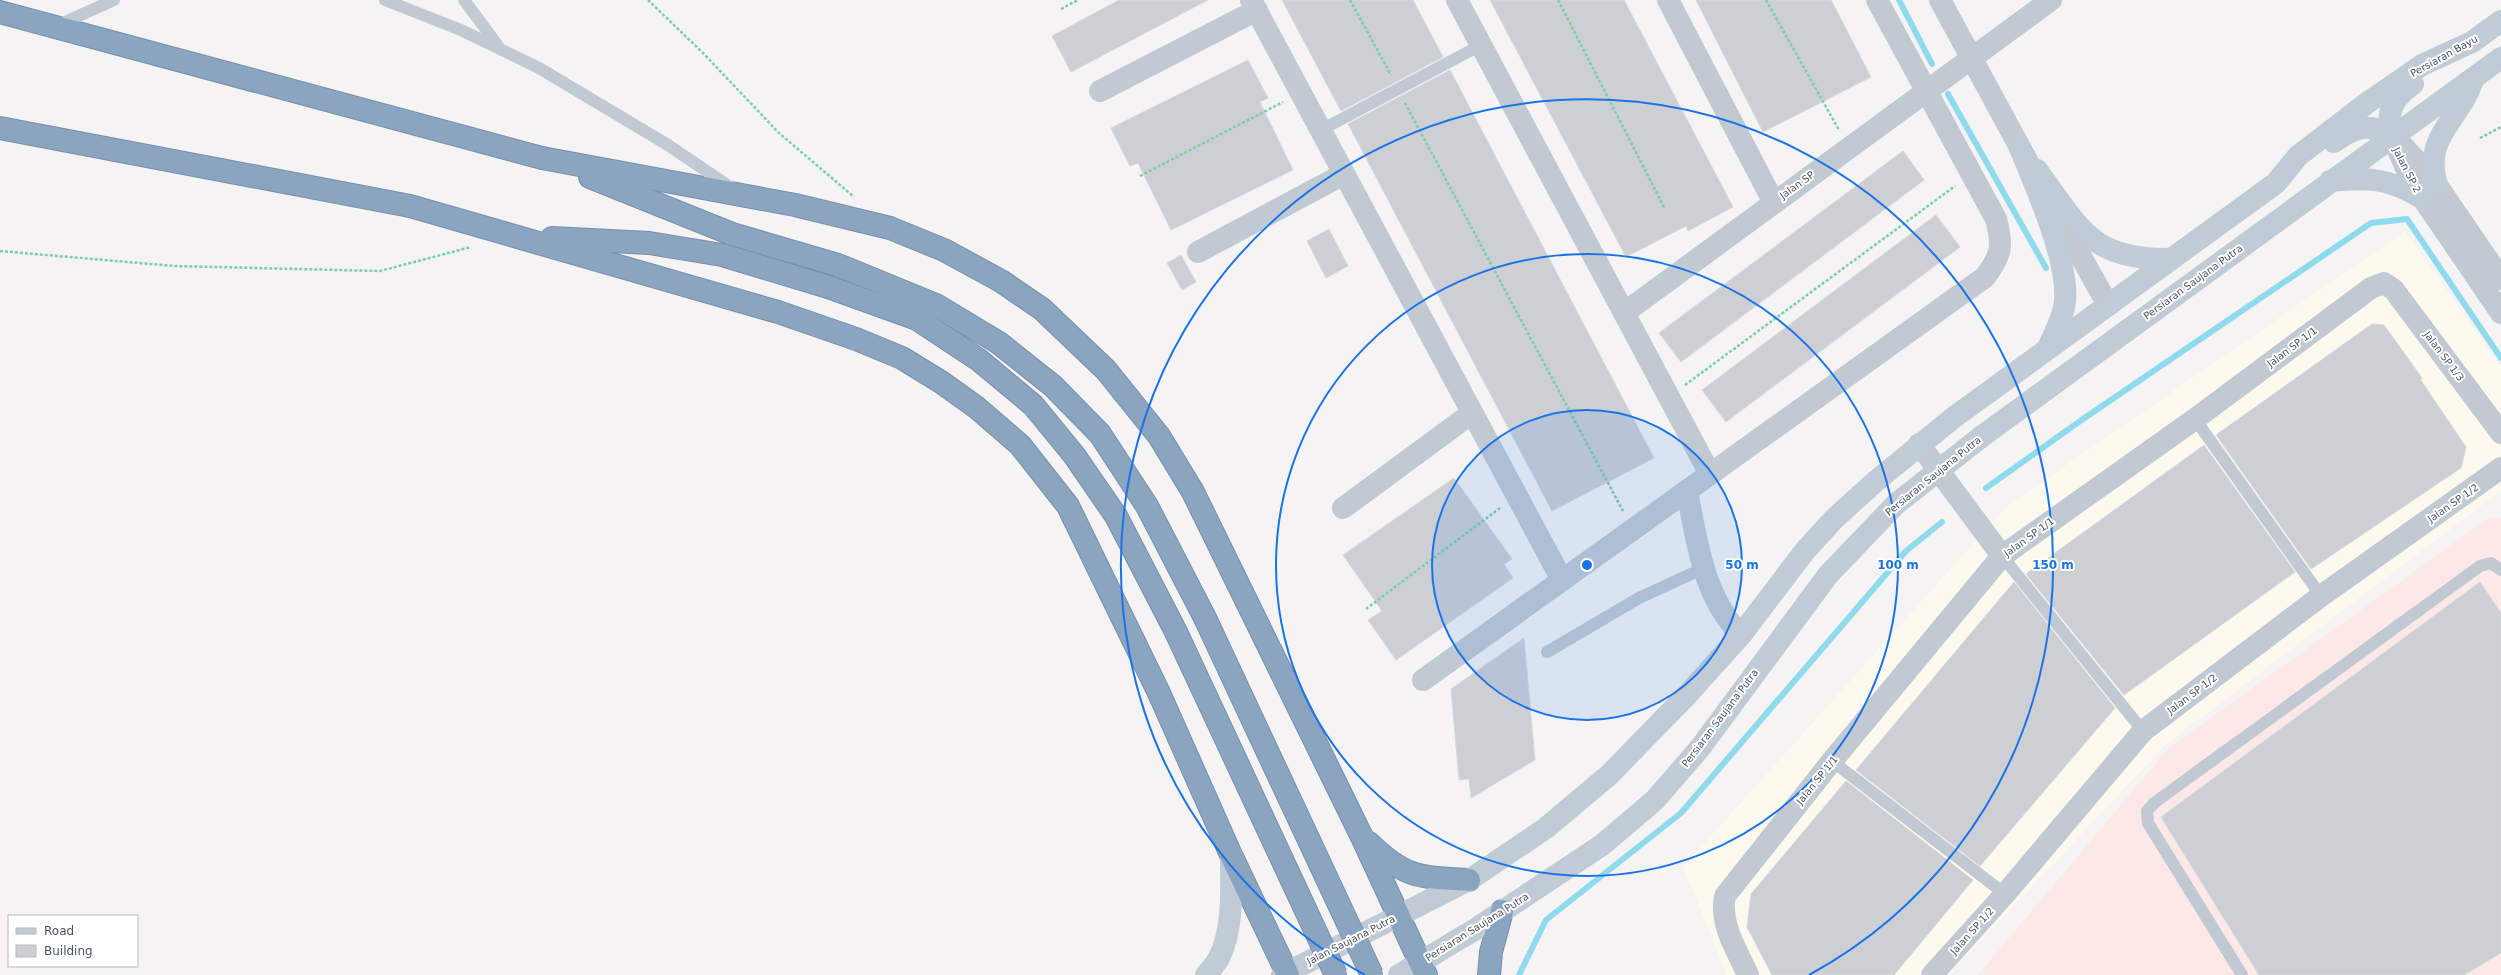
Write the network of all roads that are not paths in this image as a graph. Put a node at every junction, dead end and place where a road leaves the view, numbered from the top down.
1 (114, 0) edge
2 (385, 0) edge
3 (464, 0) edge
4 (1457, 0) edge
5 (1668, 0) edge
6 (1877, 0) edge
7 (1940, 0) edge
8 (2050, 0) edge
9 (1254, 5) edge
10 (0, 12) edge
11 (2501, 21) edge
12 (54, 27) junction
13 (2472, 42) junction
14 (1481, 45) junction
15 (501, 49) junction
16 (1971, 58) junction
17 (2501, 58) edge
18 (2474, 77) junction
19 (1100, 91) dead end
20 (1926, 91) junction
21 (0, 128) edge
22 (1321, 130) junction
23 (2392, 136) junction
24 (2020, 148) junction
25 (542, 158) junction
26 (1344, 174) junction
27 (2330, 181) junction
28 (2276, 183) junction
29 (2429, 192) junction
30 (746, 197) junction
31 (1774, 203) junction
32 (514, 236) junction
33 (1198, 252) dead end
34 (2171, 259) junction
35 (2501, 279) edge
36 (2384, 283) joint
37 (2108, 305) junction
38 (1624, 313) junction
39 (2501, 313) edge
40 (2048, 349) junction
41 (1472, 413) junction
42 (2195, 419) junction
43 (2501, 433) edge
44 (1919, 444) junction
45 (2501, 468) edge
46 (1938, 470) junction
47 (1710, 474) junction
48 (1687, 490) junction
49 (1342, 508) dead end
50 (2002, 556) junction
51 (1702, 569) junction
52 (2501, 570) edge
53 (1562, 580) junction
54 (2321, 596) junction
55 (1741, 635) junction
56 (1547, 652) dead end
57 (1423, 680) dead end
58 (2143, 731) junction
59 (1832, 761) junction
60 (1362, 837) junction
61 (1231, 855) junction
62 (1469, 880) junction
63 (2005, 894) junction
64 (1502, 911) junction
65 (1399, 916) junction
66 (1423, 969) edge
67 (1286, 974) edge
68 (1206, 975) edge
69 (1336, 975) edge
70 (1372, 975) edge
71 (1399, 975) edge
72 (1489, 975) edge
73 (1748, 975) edge
74 (1932, 975) edge
75 (2242, 975) edge

1 - 12 lane
2 - 15 lane
3 - 15 lane
4 - 14 street
5 - 31 street
6 - 20 street
7 - 16 street
8 - 16 street, Jalan SP
9 - 19 street
9 - 22 street
10 - 12 highway
11 - 13 main road, Persiaran Bayu
12 - 25 highway
13 - 23 main road
13 - 28 main road, Persiaran Bayu
14 - 22 lane
14 - 38 street
15 - 30 lane
16 - 20 street, Jalan SP
16 - 24 street
17 - 18 main road
18 - 23 main road
18 - 29 main road
20 - 31 street, Jalan SP
20 - 47 street
21 - 32 highway
22 - 26 street
23 - 27 main road, Persiaran Saujana Putra
23 - 28 main road
23 - 29 street, Jalan SP 2
24 - 34 main road
24 - 37 street
24 - 40 main road
25 - 30 highway
25 - 70 highway, bridge
26 - 33 street
26 - 41 street
27 - 29 main road
27 - 46 main road, Persiaran Saujana Putra
28 - 34 main road
29 - 35 street, Jalan SP 2
29 - 39 street, Jalan SP 2
30 - 60 highway
31 - 38 street, Jalan SP
32 - 61 highway
32 - 69 highway, bridge
34 - 37 main road
36 - 42 street, Jalan SP 1/1
36 - 43 street, Jalan SP 1/3
37 - 40 main road
38 - 47 street
40 - 44 main road
41 - 49 street
41 - 53 street
42 - 50 street, Jalan SP 1/1
42 - 54 lane
44 - 46 street
44 - 55 main road
45 - 54 street, Jalan SP 1/2
46 - 50 street
46 - 64 main road, Persiaran Saujana Putra
47 - 48 street
48 - 51 street
48 - 53 street
50 - 58 lane
50 - 59 street, Jalan SP 1/1
51 - 55 street
51 - 56 lane
52 - 75 lane
53 - 57 street
54 - 58 street, Jalan SP 1/2
55 - 62 main road
58 - 63 street, Jalan SP 1/2
59 - 63 lane
59 - 73 street, Jalan SP 1/1
60 - 62 highway
60 - 65 highway
61 - 67 highway
61 - 68 main road
62 - 65 main road
63 - 74 street, Jalan SP 1/2
64 - 66 main road, Persiaran Saujana Putra
64 - 72 highway
65 - 66 highway
65 - 67 main road, Jalan Saujana Putra
66 - 71 main road

